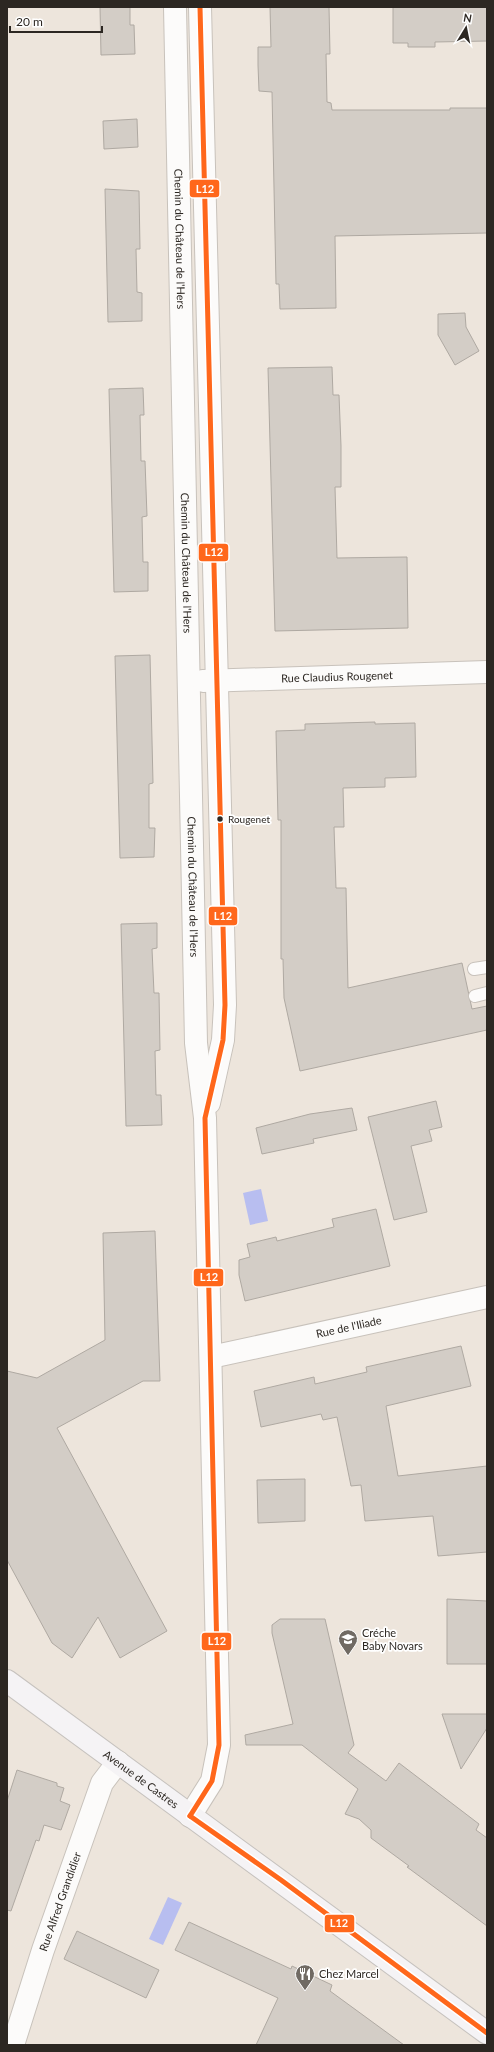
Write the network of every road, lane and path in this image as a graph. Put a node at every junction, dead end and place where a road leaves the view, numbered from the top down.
1 (175, 7) edge
2 (200, 7) edge
3 (487, 672) edge
4 (216, 680) junction
5 (188, 681) junction
6 (487, 966) edge
7 (474, 969) dead end
8 (205, 1118) junction
9 (487, 1297) edge
10 (212, 1357) junction
11 (7, 1681) edge
12 (118, 1762) junction
13 (190, 1816) junction
14 (487, 2033) edge
15 (13, 2045) edge

1 - 5 street, Chemin du Château de l'Hers
2 - 4 street, Chemin du Château de l'Hers
3 - 4 street, Rue Claudius Rougenet
4 - 5 street, Rue Claudius Rougenet
4 - 8 street, Chemin du Château de l'Hers
5 - 8 street, Chemin du Château de l'Hers
6 - 7 lane
8 - 10 street, Chemin du Château de l'Hers
9 - 10 street, Rue de l'Iliade
10 - 13 street, Chemin du Château de l'Hers
11 - 12 main road, Avenue de Castres
12 - 13 main road, Avenue de Castres
12 - 15 street, Rue Alfred Grandidier
13 - 14 main road, Avenue de Castres

